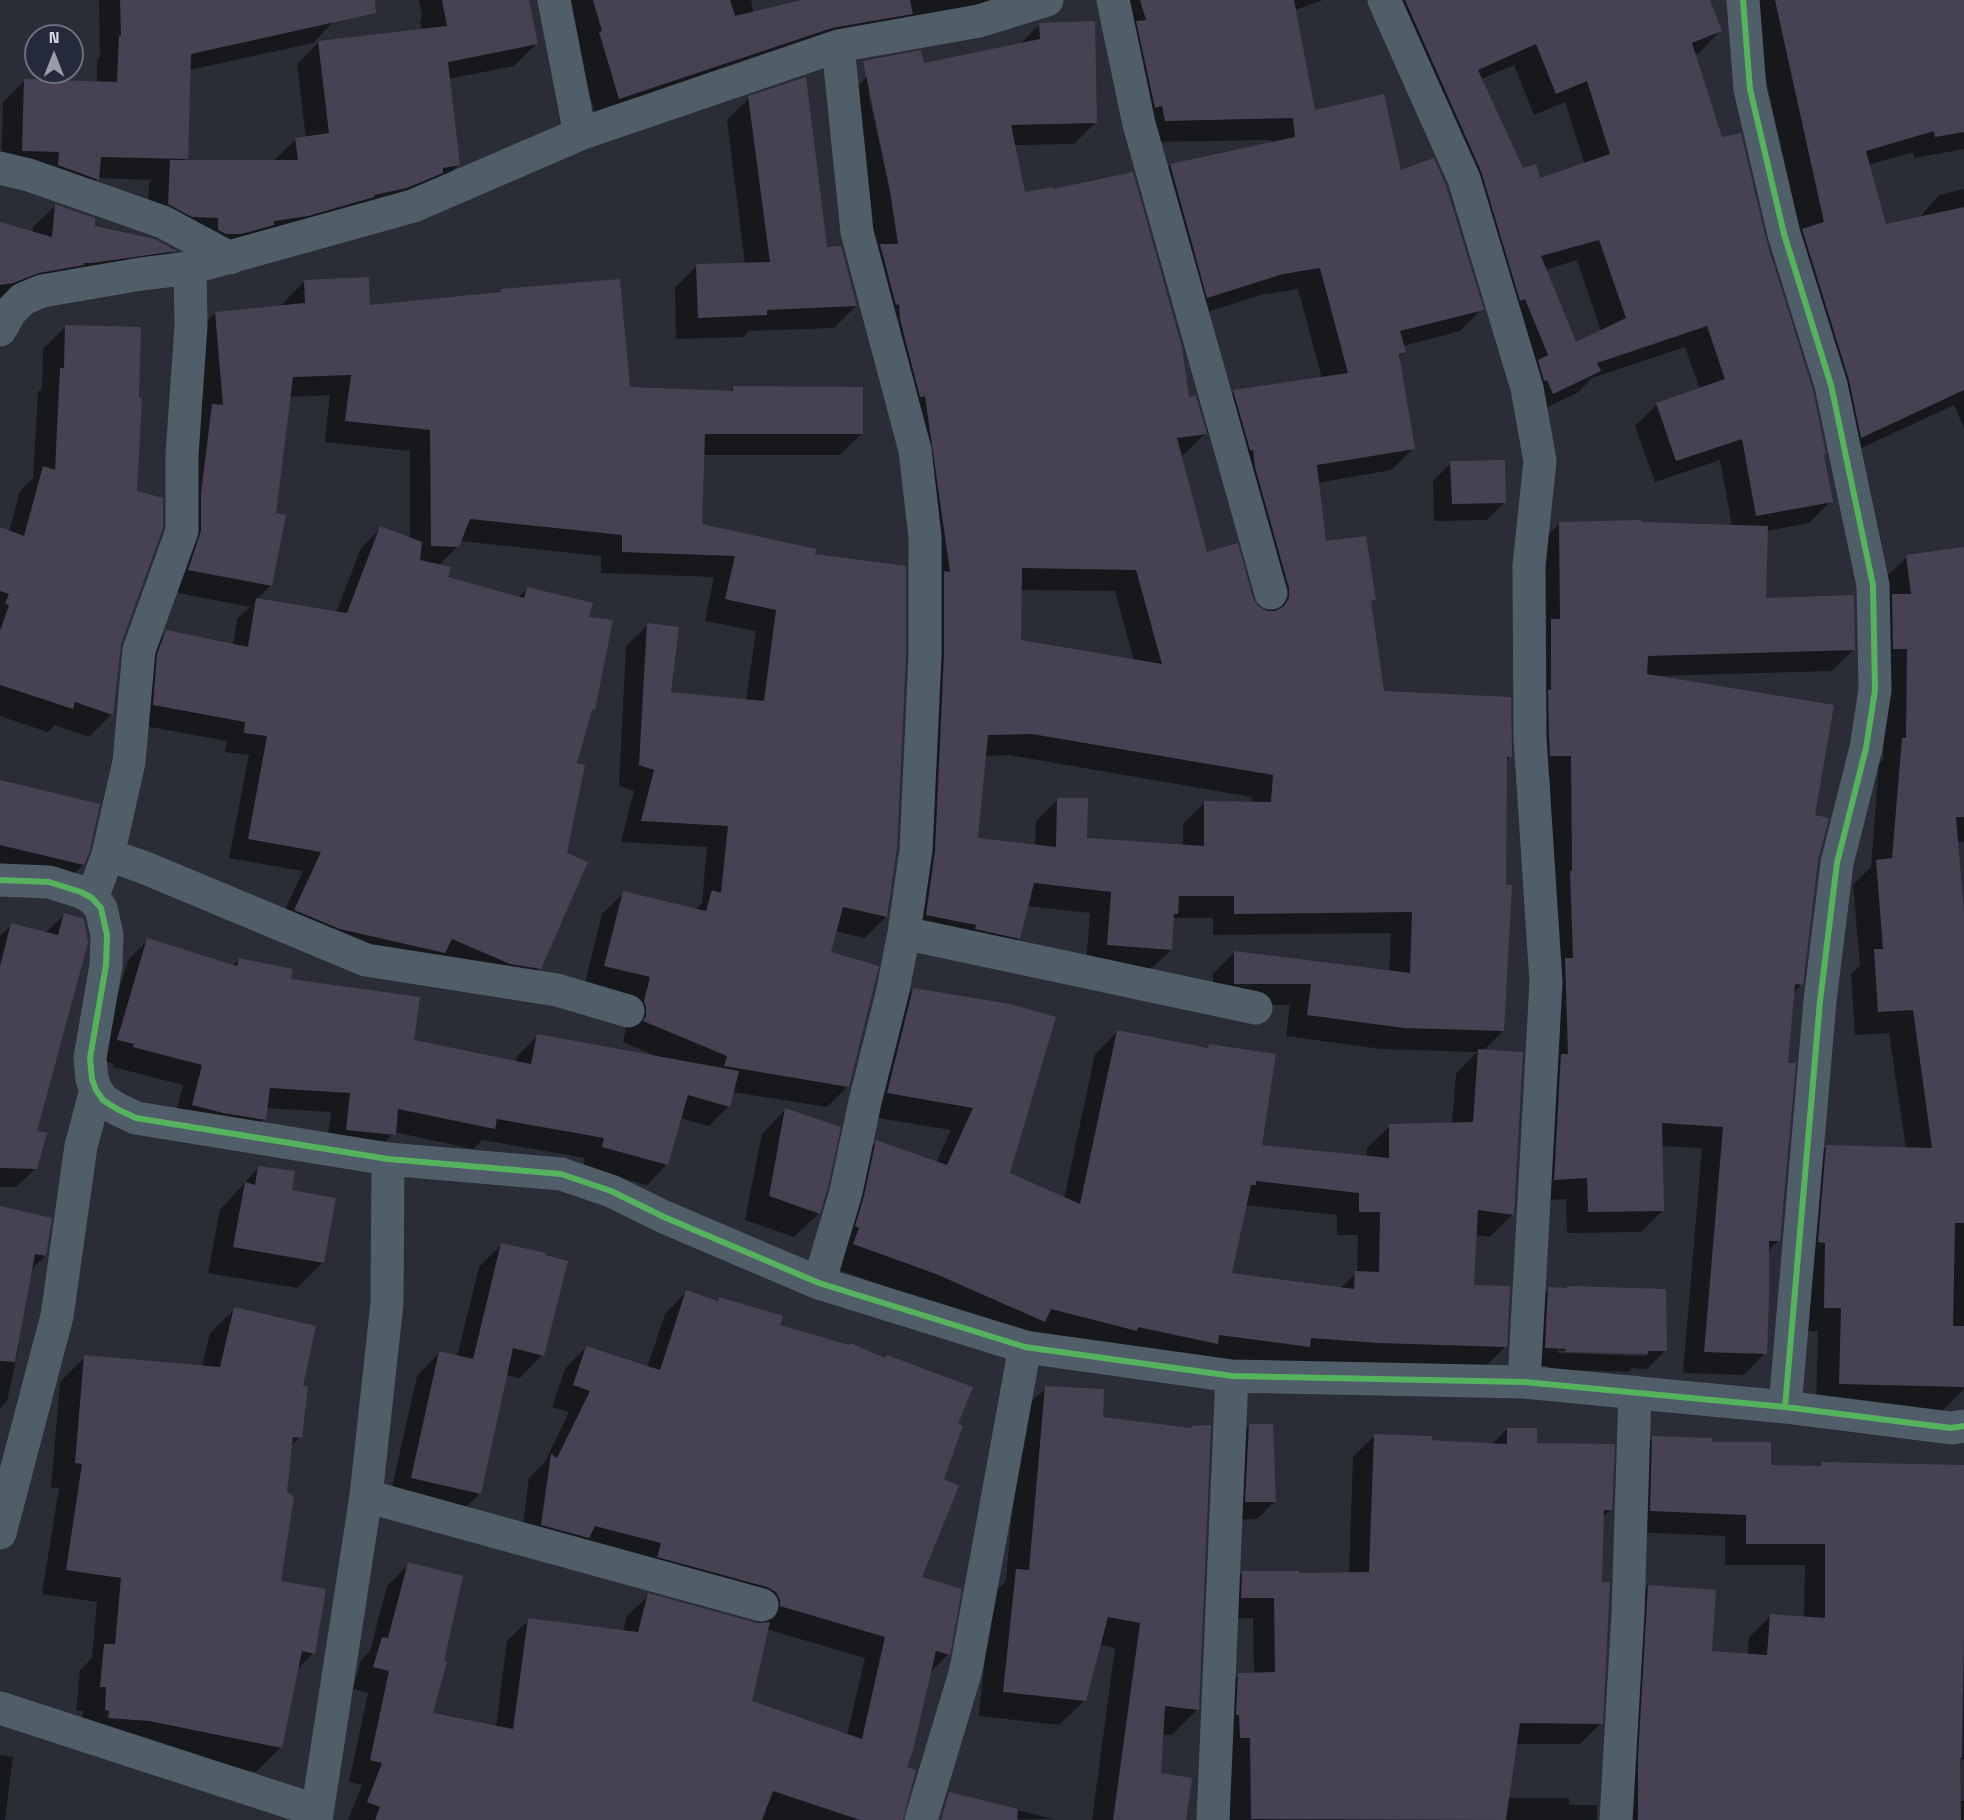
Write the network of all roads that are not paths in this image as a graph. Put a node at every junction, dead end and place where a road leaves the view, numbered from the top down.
1 (554, 0) edge
2 (1047, 0) edge
3 (1113, 0) edge
4 (1384, 0) edge
5 (1743, 0) edge
6 (973, 11) edge
7 (838, 46) junction
8 (580, 134) junction
9 (0, 168) edge
10 (230, 258) junction
11 (190, 268) junction
12 (0, 330) edge
13 (1271, 593) dead end
14 (108, 855) junction
15 (0, 880) edge
16 (92, 898) junction
17 (904, 933) junction
18 (1256, 1008) dead end
19 (628, 1011) dead end
20 (96, 1090) junction
21 (388, 1159) junction
22 (819, 1283) junction
23 (1025, 1347) junction
24 (1232, 1376) junction
25 (1524, 1382) junction
26 (1635, 1392) junction
27 (1785, 1407) junction
28 (1964, 1426) edge
29 (366, 1496) junction
30 (0, 1533) edge
31 (762, 1605) dead end
32 (0, 1708) edge
33 (316, 1815) edge
34 (921, 1820) edge
35 (1214, 1820) edge
36 (1616, 1820) edge

1 - 8 street
2 - 6 street
3 - 13 street
4 - 25 street
5 - 27 street
6 - 7 street
7 - 8 street
7 - 17 street
8 - 10 street
9 - 10 street
10 - 11 street
11 - 12 street
11 - 14 street
14 - 16 street
14 - 19 street
15 - 16 street
16 - 20 street
17 - 18 street
17 - 22 street
20 - 21 street
20 - 30 street
21 - 22 street
21 - 29 street
22 - 23 street
23 - 24 street
23 - 34 street
24 - 25 street
24 - 35 street
25 - 26 street
26 - 27 street
26 - 36 street
27 - 28 street
29 - 31 street
29 - 33 street
32 - 33 street

